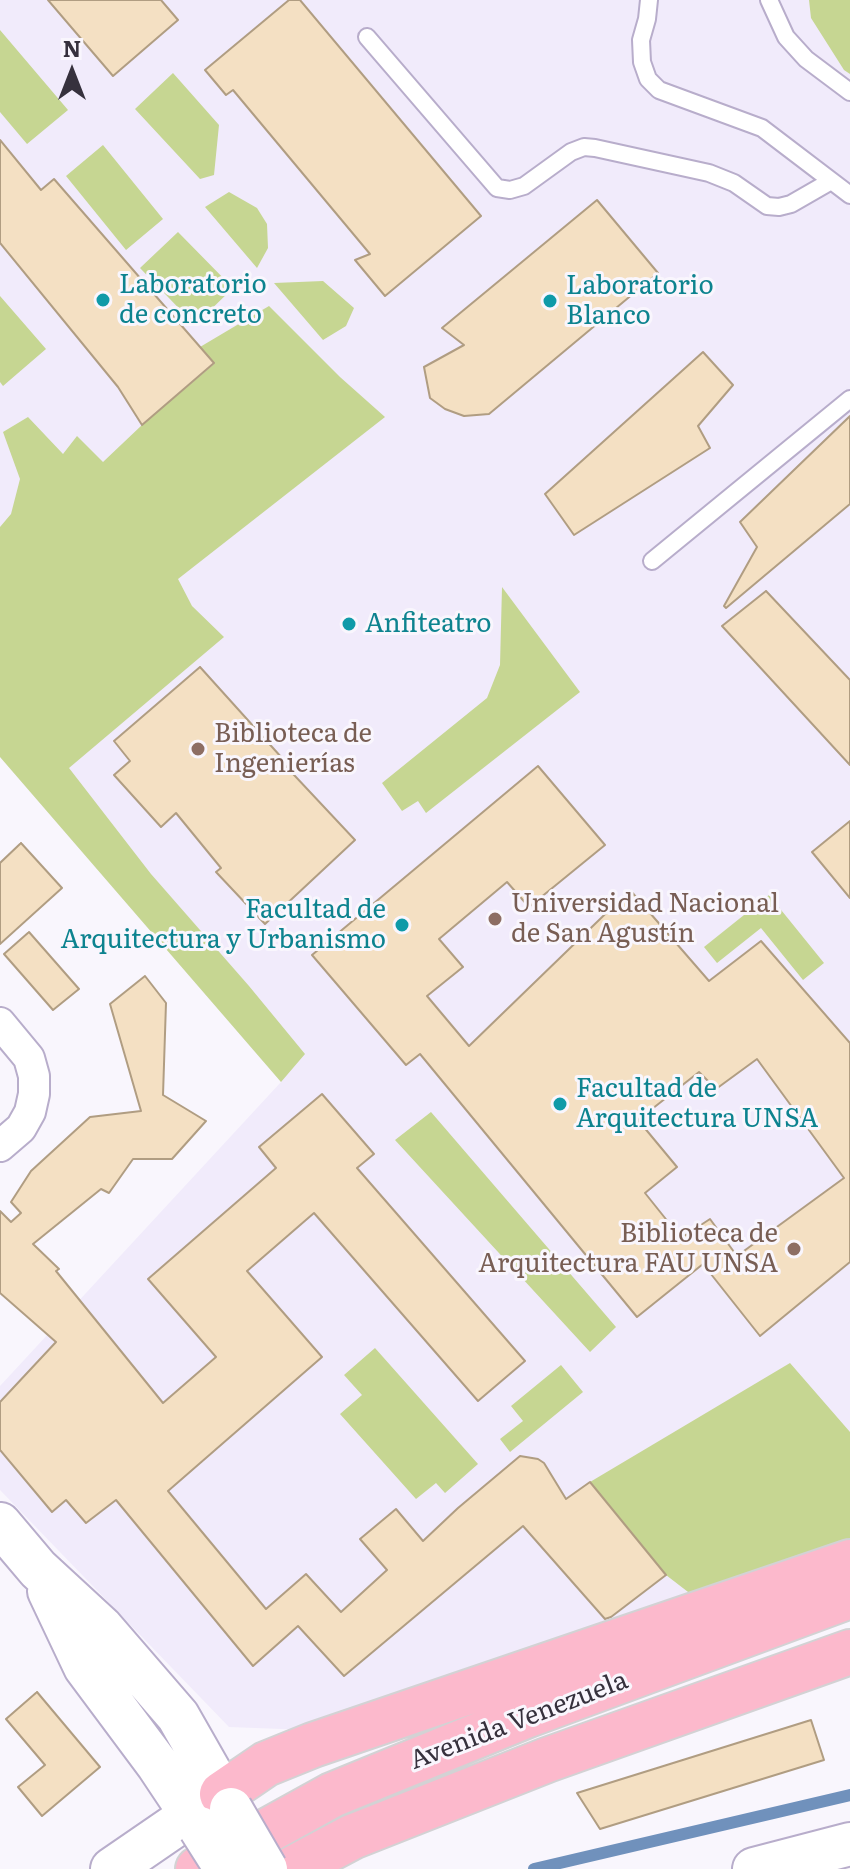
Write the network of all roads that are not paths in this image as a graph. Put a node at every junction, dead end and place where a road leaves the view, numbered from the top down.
1 (633, 0) edge
2 (649, 0) edge
3 (769, 0) edge
4 (647, 19) junction
5 (367, 37) dead end
6 (850, 92) edge
7 (831, 181) junction
8 (850, 195) edge
9 (850, 399) edge
10 (652, 561) dead end
11 (0, 1023) edge
12 (0, 1146) edge
13 (0, 1524) edge
14 (850, 1562) edge
15 (850, 1596) edge
16 (850, 1652) edge
17 (208, 1823) edge
18 (850, 1844) edge
19 (112, 1869) edge
20 (226, 1869) edge
21 (266, 1869) edge
22 (292, 1869) edge
23 (754, 1869) edge

1 - 4 lane
2 - 4 lane
3 - 6 lane
4 - 7 lane
5 - 7 lane
7 - 8 lane
9 - 10 lane
11 - 12 street
13 - 17 main road
14 - 17 main road
15 - 17 main road, Avenida Venezuela
16 - 22 main road, Avenida Venezuela
17 - 19 main road, Avenida Venezuela
17 - 20 main road, bridge
17 - 21 main road, bridge
18 - 23 main road

